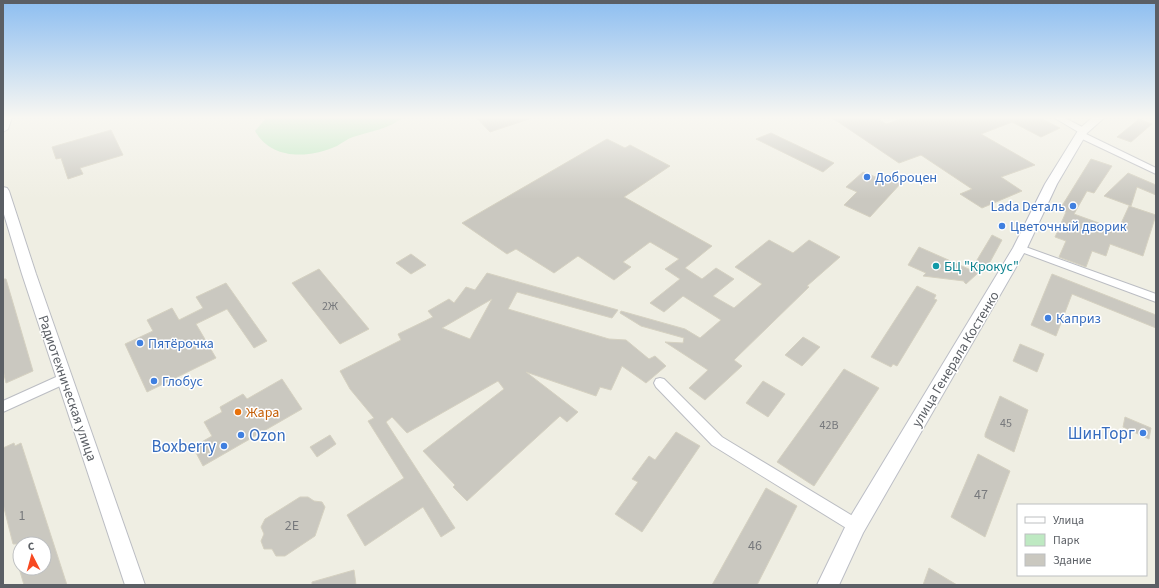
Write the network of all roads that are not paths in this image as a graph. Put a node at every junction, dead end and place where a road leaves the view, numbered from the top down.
1 (1075, 144) edge
2 (1104, 144) edge
3 (1156, 171) edge
4 (3, 191) edge
5 (1020, 248) junction
6 (1156, 298) edge
7 (65, 378) junction
8 (660, 383) dead end
9 (3, 407) edge
10 (856, 526) junction
11 (135, 585) edge
12 (828, 585) edge

1 - 5 main road, улица Генерала Костенко
2 - 3 street
4 - 7 street, Радиотехническая улица
5 - 6 street
5 - 10 main road, улица Генерала Костенко
7 - 9 street
7 - 11 street, Радиотехническая улица
8 - 10 street
10 - 12 main road, улица Генерала Костенко

